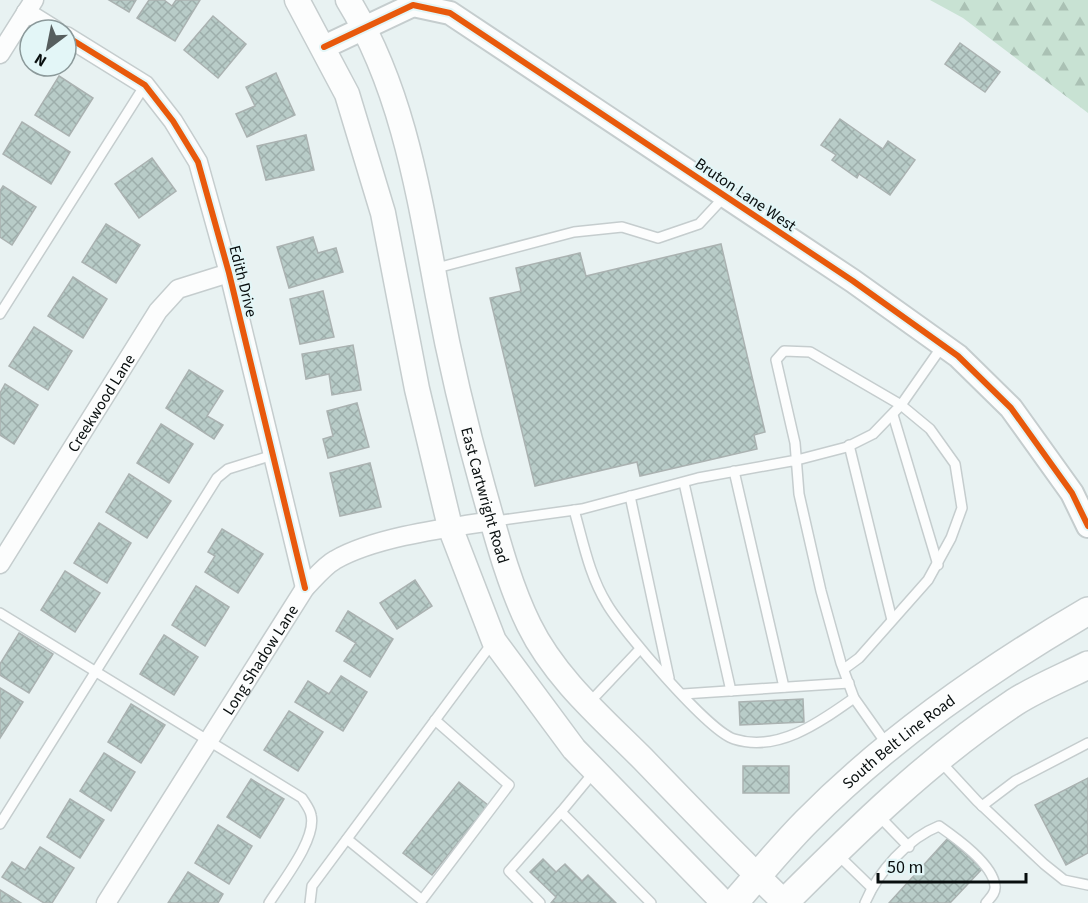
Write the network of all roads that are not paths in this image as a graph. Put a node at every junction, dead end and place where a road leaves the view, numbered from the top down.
1 (297, 0) edge
2 (348, 0) edge
3 (30, 6) edge
4 (42, 18) edge
5 (365, 28) junction
6 (78, 43) edge
7 (324, 47) junction
8 (0, 54) edge
9 (145, 84) junction
10 (725, 196) junction
11 (433, 269) junction
12 (229, 273) junction
13 (0, 314) edge
14 (943, 345) junction
15 (901, 405) junction
16 (893, 415) junction
17 (849, 445) junction
18 (273, 455) junction
19 (796, 460) junction
20 (734, 471) junction
21 (684, 483) junction
22 (630, 496) junction
23 (574, 510) junction
24 (492, 521) junction
25 (1088, 526) edge
26 (450, 527) junction
27 (0, 564) edge
28 (938, 565) junction
29 (305, 588) junction
30 (1088, 611) edge
31 (0, 614) edge
32 (892, 620) junction
33 (494, 641) junction
34 (640, 649) junction
35 (1088, 664) edge
36 (843, 669) junction
37 (95, 672) junction
38 (670, 680) junction
39 (849, 683) junction
40 (784, 687) junction
41 (731, 691) junction
42 (682, 694) junction
43 (854, 698) junction
44 (588, 704) junction
45 (435, 720) junction
46 (208, 742) junction
47 (1088, 743) edge
48 (889, 748) junction
49 (938, 758) junction
50 (596, 769) junction
51 (982, 806) junction
52 (561, 812) junction
53 (876, 812) junction
54 (0, 824) edge
55 (347, 839) junction
56 (909, 847) junction
57 (835, 853) junction
58 (758, 876) junction
59 (1088, 885) edge
60 (872, 888) junction
61 (106, 903) edge
62 (268, 903) edge
63 (310, 903) edge
64 (540, 903) edge
65 (651, 903) edge
66 (724, 903) edge
67 (734, 903) edge
68 (785, 903) edge
69 (865, 903) edge
70 (986, 903) edge

1 - 7 main road
2 - 5 main road, East Cartwright Road
3 - 4 street
3 - 8 street
5 - 7 street, Bruton Lane West
5 - 10 street, Bruton Lane West
5 - 11 main road, East Cartwright Road
6 - 9 street, Edith Drive
7 - 26 main road
9 - 12 street, Edith Drive
9 - 13 lane
10 - 11 lane
10 - 14 street, Bruton Lane West
11 - 24 main road, East Cartwright Road
12 - 18 street, Edith Drive
12 - 27 street, Creekwood Lane
14 - 15 lane
14 - 25 street, Bruton Lane West
15 - 16 lane
15 - 19 lane
15 - 28 lane
16 - 17 lane
16 - 28 lane
17 - 19 lane
17 - 32 lane
18 - 29 street, Edith Drive
18 - 37 lane
19 - 20 lane
19 - 36 lane
20 - 21 lane
20 - 40 lane
21 - 22 lane
21 - 41 lane
22 - 23 lane
22 - 38 lane
23 - 24 lane
23 - 34 lane
24 - 26 street, Long Shadow Lane
24 - 44 main road, East Cartwright Road
26 - 29 street, Long Shadow Lane
26 - 33 main road
28 - 32 lane
29 - 46 street, Long Shadow Lane
30 - 48 main road, South Belt Line Road
31 - 37 lane
32 - 36 lane
33 - 45 lane
33 - 50 main road
34 - 38 lane
34 - 44 lane
35 - 49 main road
36 - 39 lane
37 - 46 lane
37 - 54 lane
38 - 42 lane
39 - 40 lane
39 - 43 lane
40 - 41 lane
41 - 42 lane
42 - 43 lane
43 - 48 lane
44 - 58 main road, East Cartwright Road
45 - 55 lane
45 - 55 lane
46 - 61 street, Long Shadow Lane
46 - 62 lane
47 - 51 lane
48 - 58 main road, South Belt Line Road
49 - 51 lane
49 - 53 main road
50 - 52 lane
50 - 66 main road
51 - 59 lane
52 - 64 lane
52 - 65 lane
53 - 56 lane
53 - 57 main road
55 - 63 lane
56 - 60 lane
56 - 70 lane
57 - 60 lane
57 - 68 main road
58 - 67 main road, South Belt Line Road
58 - 68 main road, East Cartwright Road
60 - 69 lane

